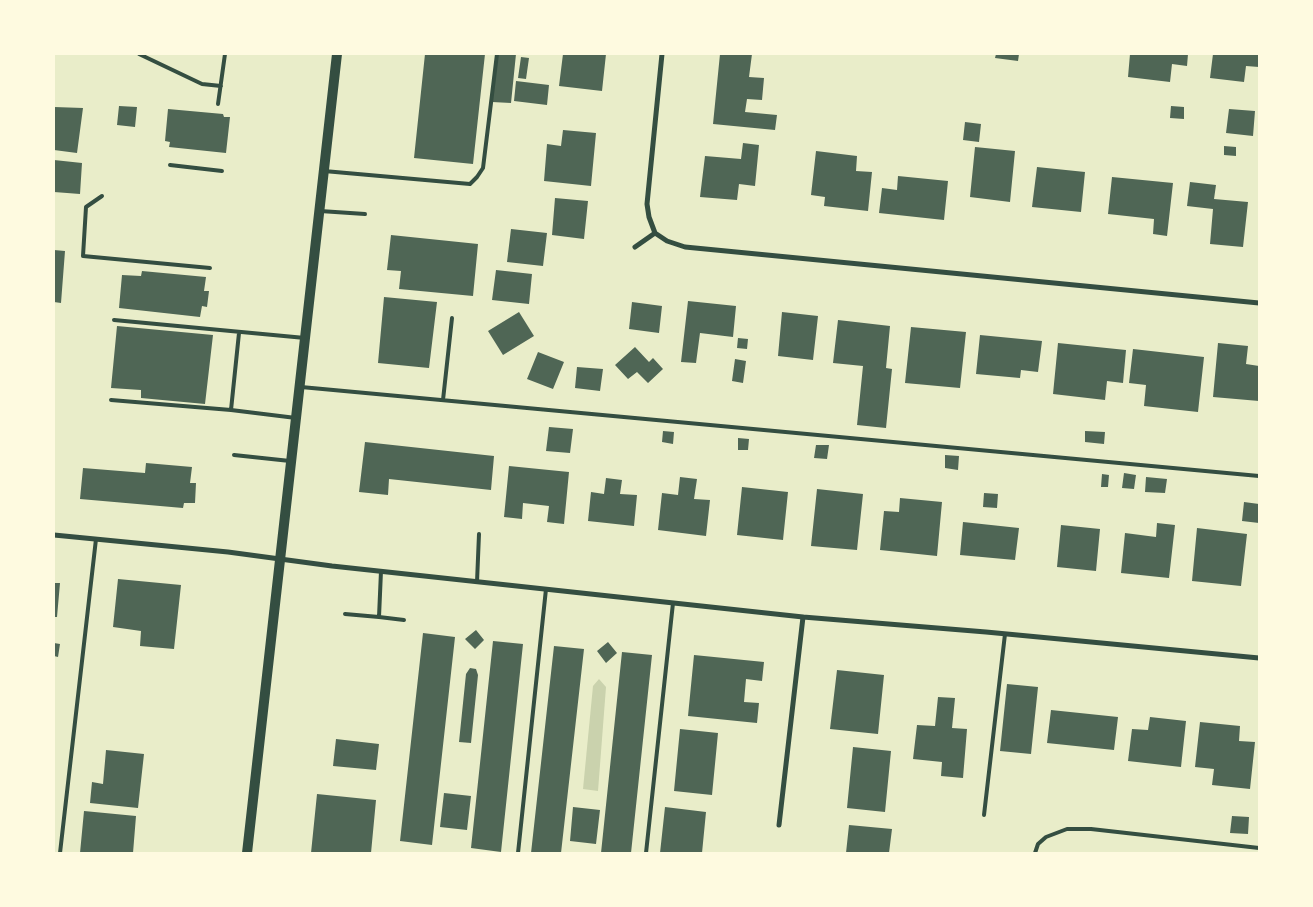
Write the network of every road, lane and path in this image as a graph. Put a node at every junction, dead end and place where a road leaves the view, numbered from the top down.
1 (141, 54) edge
2 (225, 54) edge
3 (337, 54) edge
4 (496, 54) edge
5 (662, 54) edge
6 (221, 86) junction
7 (218, 104) dead end
8 (170, 165) dead end
9 (222, 171) dead end
10 (324, 171) junction
11 (102, 196) dead end
12 (319, 211) junction
13 (365, 214) dead end
14 (655, 233) junction
15 (635, 247) dead end
16 (210, 268) dead end
17 (1259, 304) edge
18 (452, 318) dead end
19 (114, 320) dead end
20 (240, 332) junction
21 (304, 338) junction
22 (299, 387) junction
23 (111, 400) dead end
24 (443, 400) junction
25 (231, 410) junction
26 (296, 418) junction
27 (234, 455) dead end
28 (290, 461) junction
29 (1259, 476) edge
30 (479, 534) dead end
31 (54, 535) edge
32 (96, 539) junction
33 (279, 558) junction
34 (381, 572) junction
35 (477, 582) junction
36 (546, 589) junction
37 (673, 603) junction
38 (345, 614) dead end
39 (379, 617) junction
40 (803, 617) junction
41 (404, 620) dead end
42 (1005, 634) junction
43 (1259, 658) edge
44 (984, 816) dead end
45 (778, 825) dead end
46 (1259, 848) edge
47 (60, 853) edge
48 (247, 853) edge
49 (518, 853) edge
50 (646, 853) edge
51 (1035, 853) edge

1 - 6 lane
2 - 6 lane
3 - 10 main road
4 - 10 lane
5 - 14 street
6 - 7 lane
8 - 9 lane
10 - 12 main road
11 - 16 lane
12 - 13 lane
12 - 21 main road
14 - 15 street
14 - 17 street
18 - 24 lane
19 - 20 lane
20 - 21 lane
20 - 25 lane
21 - 22 main road
22 - 24 lane
22 - 26 main road
23 - 25 lane
24 - 29 lane
25 - 26 lane
26 - 28 main road
27 - 28 lane
28 - 33 main road
30 - 35 lane
31 - 32 street
32 - 33 street
32 - 47 lane
33 - 34 street
33 - 48 main road
34 - 35 street
34 - 39 lane
35 - 36 street
36 - 37 street
36 - 49 lane
37 - 40 street
37 - 50 lane
38 - 39 lane
39 - 41 lane
40 - 42 street
40 - 45 street
42 - 43 street
42 - 44 lane
46 - 51 lane

